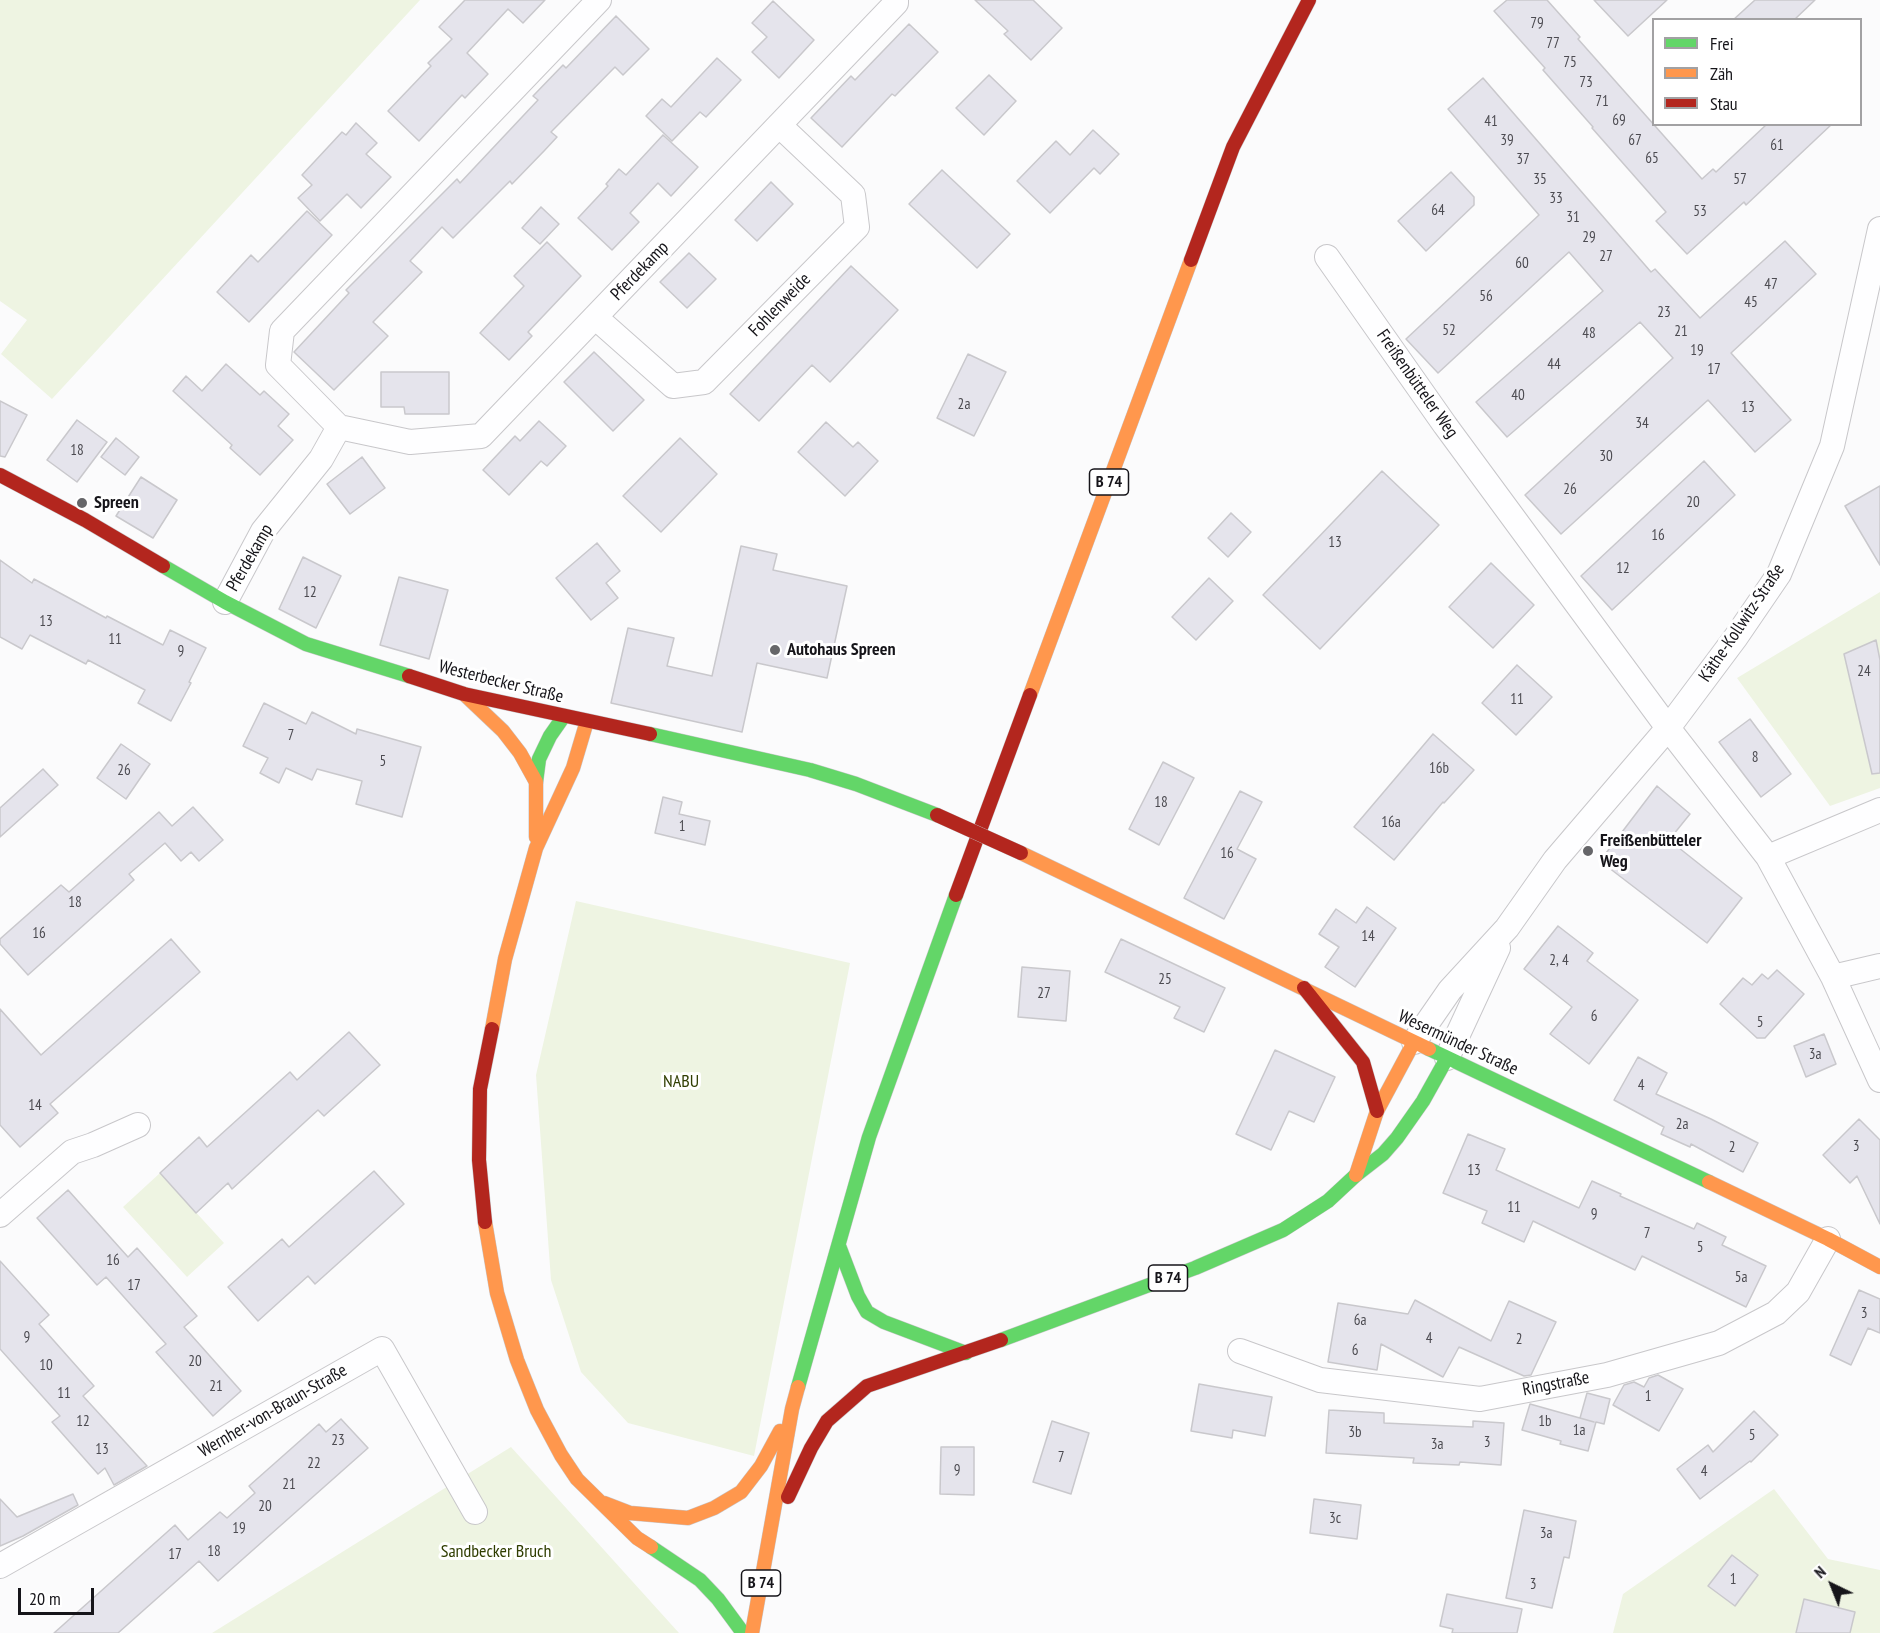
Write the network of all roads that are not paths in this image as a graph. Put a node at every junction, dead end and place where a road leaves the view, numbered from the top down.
1 (599, 0) edge
2 (896, 0) edge
3 (1309, 0) edge
4 (779, 125) junction
5 (1880, 229) edge
6 (1327, 257) dead end
7 (595, 317) junction
8 (339, 427) junction
9 (0, 475) edge
10 (225, 602) junction
11 (465, 694) junction
12 (564, 716) junction
13 (587, 721) junction
14 (1668, 728) junction
15 (536, 782) junction
16 (1880, 810) edge
17 (536, 848) junction
18 (1021, 853) joint
19 (1768, 857) junction
20 (1507, 928) junction
21 (1880, 966) edge
22 (1833, 977) junction
23 (1304, 988) junction
24 (1414, 1042) junction
25 (1447, 1058) junction
26 (1880, 1080) edge
27 (1377, 1111) junction
28 (138, 1125) dead end
29 (1356, 1175) junction
30 (0, 1215) edge
31 (1828, 1239) junction
32 (839, 1246) junction
33 (1880, 1267) edge
34 (1240, 1351) dead end
35 (966, 1353) junction
36 (792, 1409) junction
37 (599, 1501) junction
38 (475, 1512) dead end
39 (770, 1533) junction
40 (0, 1566) edge
41 (743, 1633) edge
42 (752, 1633) edge

1 - 8 street
2 - 4 street, Pferdekamp
3 - 32 main road, B 74
4 - 7 street, Pferdekamp
4 - 7 street, Fohlenweide
5 - 14 street, Käthe-Kollwitz-Straße
6 - 14 street, Freißenbütteler Weg
7 - 8 street, Pferdekamp
8 - 10 street, Pferdekamp
9 - 10 main road, Westerbecker Straße
10 - 11 main road, Westerbecker Straße
11 - 12 main road, Westerbecker Straße
11 - 15 main road
12 - 13 main road, Westerbecker Straße
12 - 15 main road
13 - 17 main road
13 - 18 main road, Westerbecker Straße, bridge
14 - 19 street, Freißenbütteler Weg
14 - 20 street, Käthe-Kollwitz-Straße
15 - 17 main road
16 - 19 street
17 - 37 main road
18 - 23 main road, Wesermünder Straße
19 - 22 street, Freißenbütteler Weg
20 - 24 street, Käthe-Kollwitz-Straße
20 - 25 street, Käthe-Kollwitz-Straße
21 - 22 street
22 - 26 street, Freißenbütteler Weg
23 - 24 main road, Wesermünder Straße
23 - 27 main road
24 - 25 main road, Wesermünder Straße
24 - 27 main road, B 74
25 - 29 main road
25 - 31 main road, Wesermünder Straße
27 - 29 main road, B 74
28 - 30 street
29 - 35 main road, B 74
31 - 33 main road, Wesermünder Straße
31 - 34 street, Ringstraße
32 - 35 main road
32 - 36 main road, B 74
35 - 39 main road
36 - 37 main road
36 - 39 main road, B 74
37 - 41 main road
38 - 40 street, Wernher-von-Braun-Straße
39 - 42 main road, B 74

